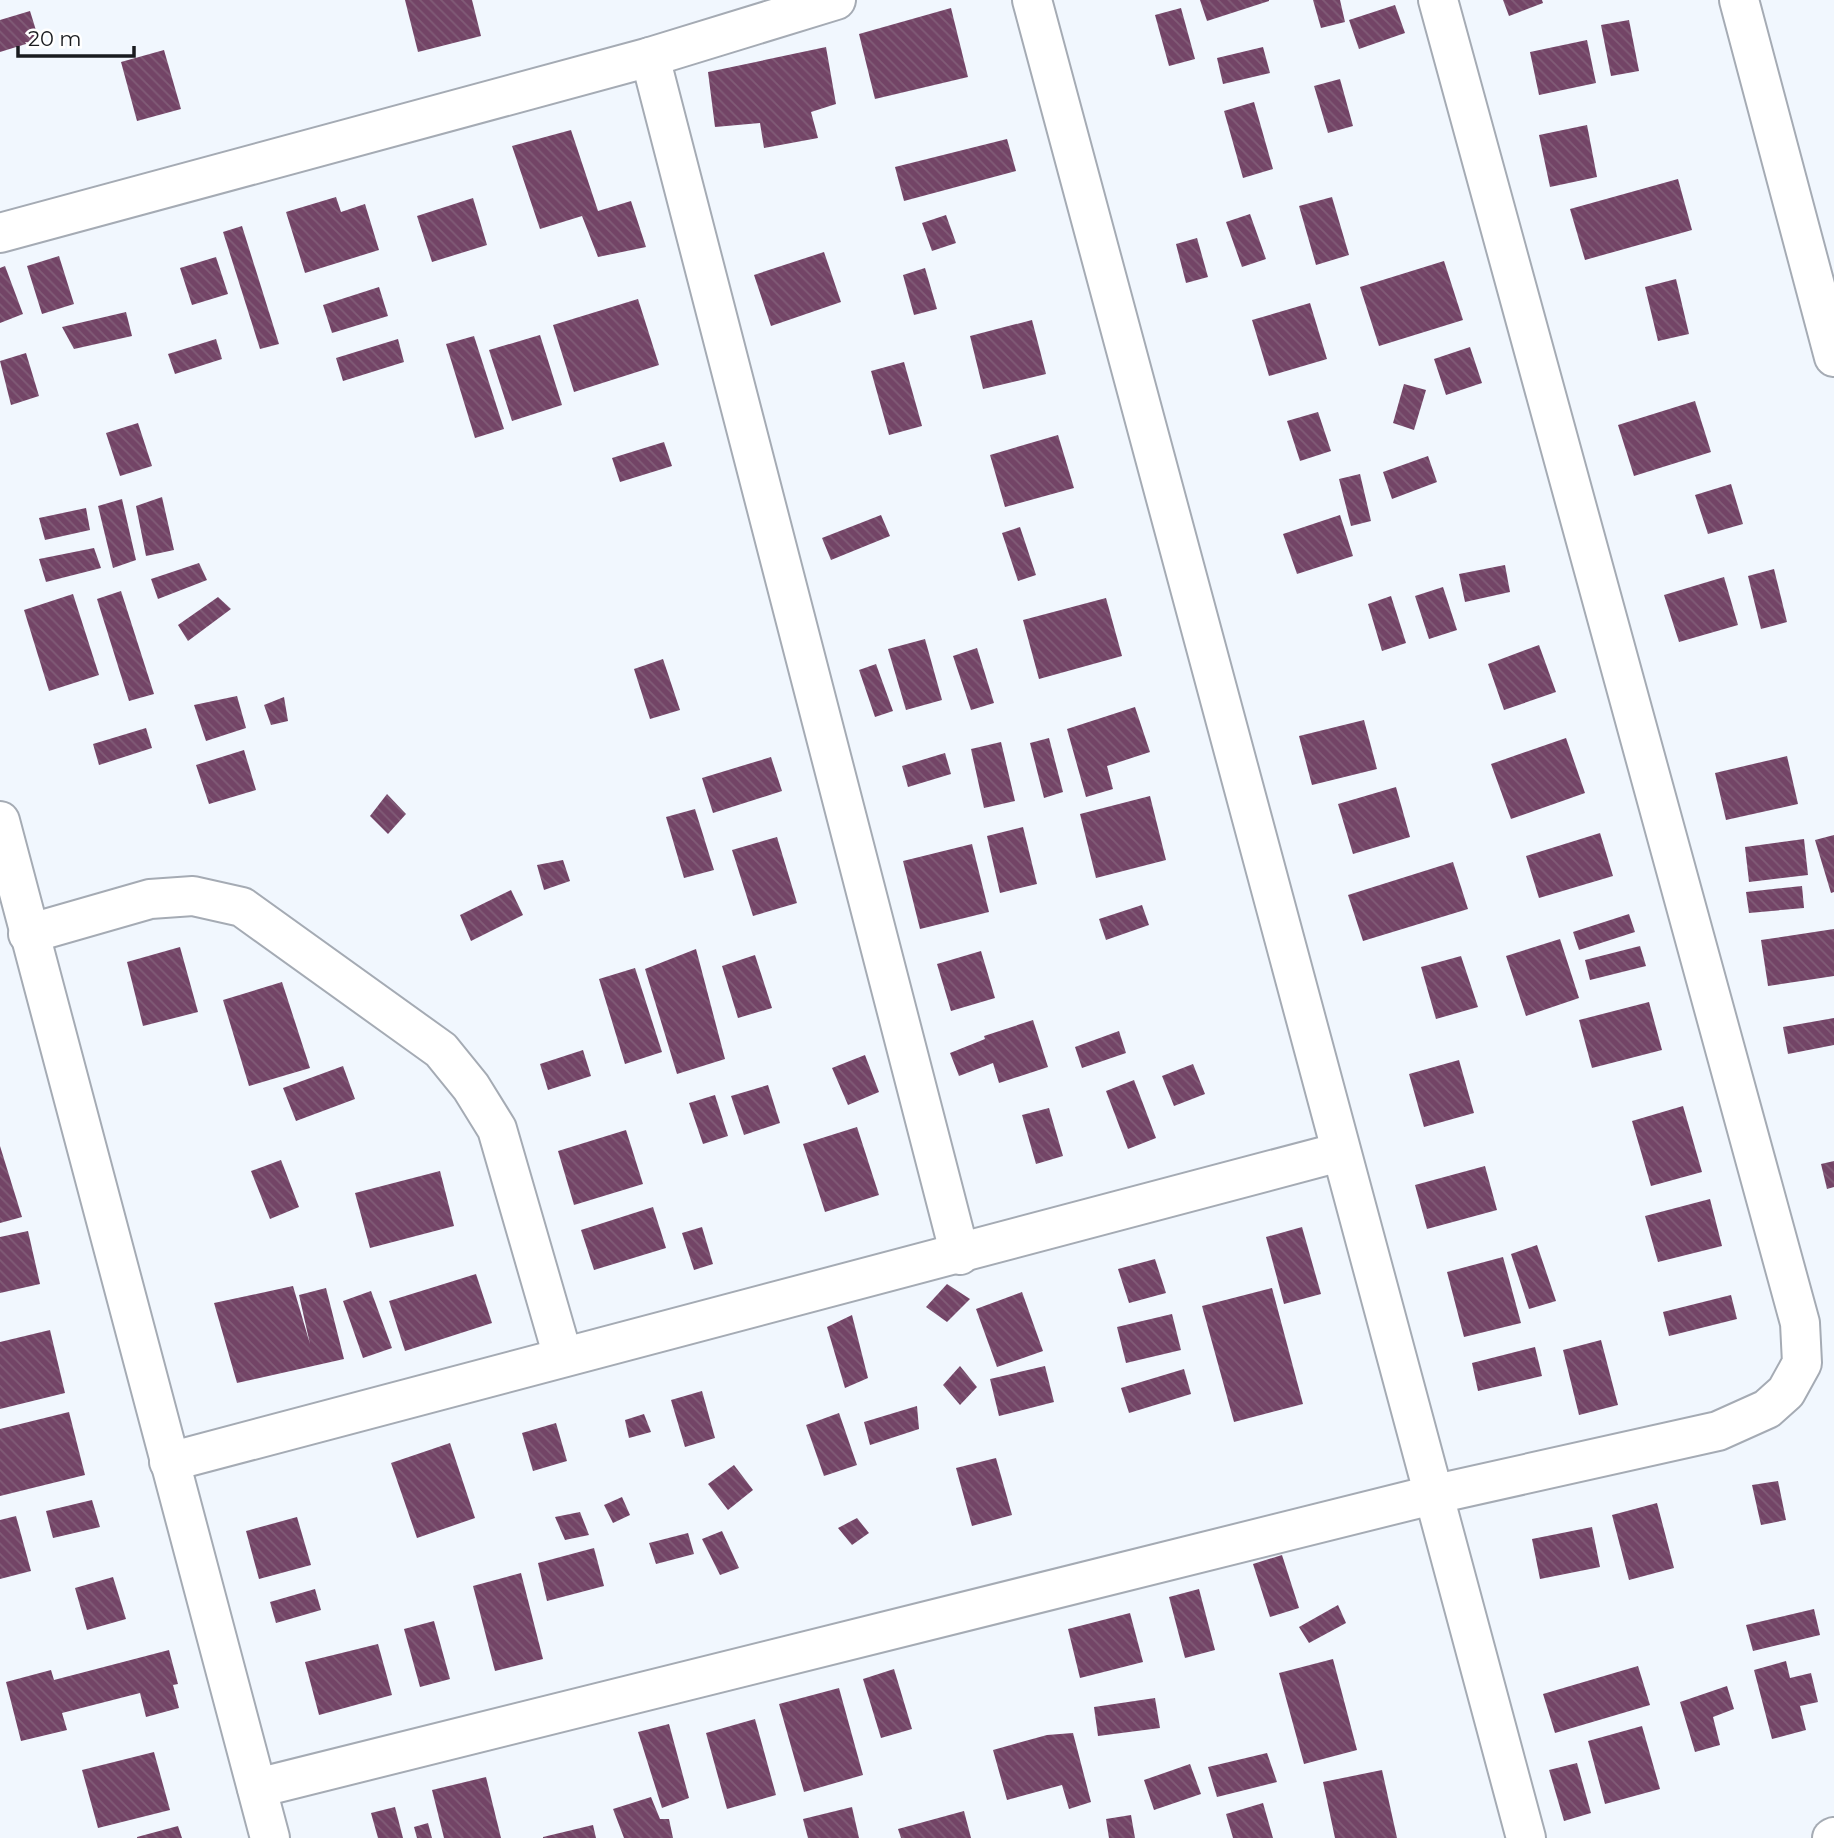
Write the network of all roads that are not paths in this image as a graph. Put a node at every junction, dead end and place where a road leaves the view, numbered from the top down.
1 (836, 0) edge
2 (1032, 0) edge
3 (1438, 0) edge
4 (1739, 0) edge
5 (650, 57) junction
6 (0, 233) edge
7 (1834, 357) edge
8 (0, 821) edge
9 (28, 934) junction
10 (1340, 1152) junction
11 (960, 1255) junction
12 (562, 1357) junction
13 (169, 1462) junction
14 (1436, 1494) junction
15 (257, 1788) junction
16 (270, 1838) edge
17 (1526, 1838) edge

1 - 5 street
2 - 10 street
3 - 14 street
4 - 7 street
5 - 6 street
5 - 11 street
8 - 9 street
9 - 12 street
9 - 13 street
10 - 11 street
10 - 14 street
11 - 12 street
12 - 13 street
13 - 15 street
14 - 15 street
14 - 17 street
15 - 16 street

